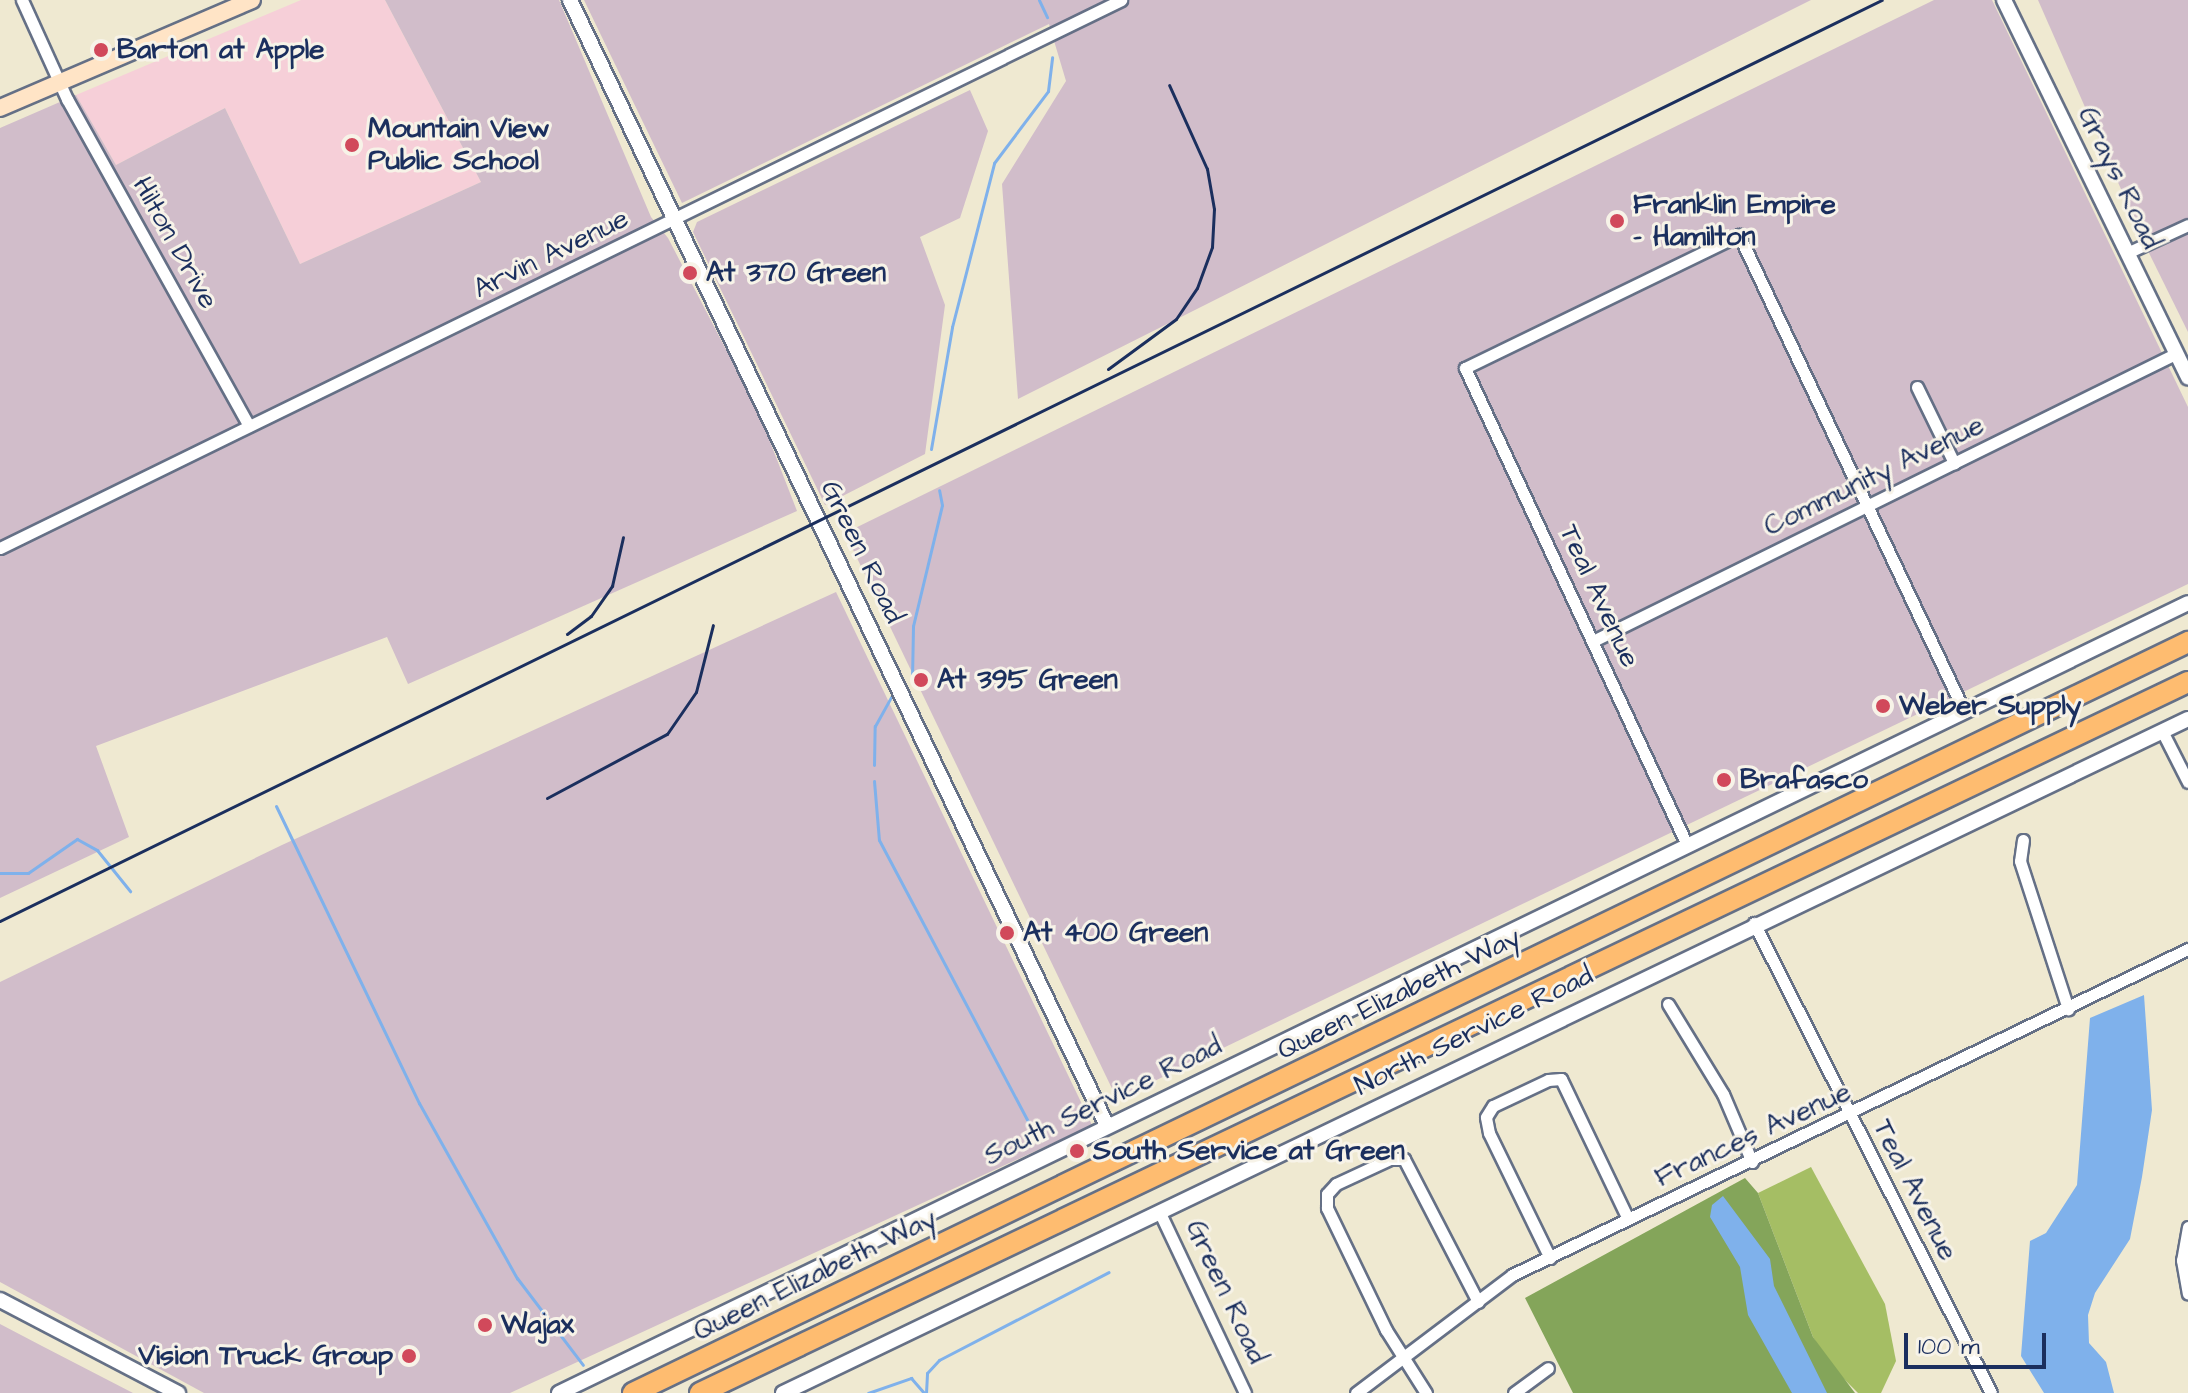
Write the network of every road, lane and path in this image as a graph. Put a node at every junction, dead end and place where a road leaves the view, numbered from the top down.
1 (22, 0) edge
2 (252, 0) edge
3 (570, 0) edge
4 (1121, 0) edge
5 (2004, 0) edge
6 (61, 83) junction
7 (0, 108) edge
8 (674, 221) junction
9 (2188, 225) edge
10 (2127, 253) junction
11 (2175, 354) junction
12 (2188, 378) edge
13 (1917, 387) dead end
14 (249, 426) junction
15 (1954, 463) junction
16 (1865, 506) junction
17 (0, 548) edge
18 (2188, 603) edge
19 (1593, 641) junction
20 (2188, 642) edge
21 (2188, 682) edge
22 (1964, 711) junction
23 (2188, 719) edge
24 (2162, 731) junction
25 (2188, 782) edge
26 (2023, 840) dead end
27 (1687, 845) junction
28 (1754, 923) junction
29 (2188, 949) edge
30 (1668, 1004) dead end
31 (2068, 1009) junction
32 (1850, 1116) junction
33 (1107, 1126) junction
34 (1752, 1162) junction
35 (1160, 1213) junction
36 (1628, 1219) junction
37 (2188, 1228) edge
38 (1550, 1258) junction
39 (2188, 1293) edge
40 (0, 1300) edge
41 (1478, 1302) junction
42 (1403, 1359) junction
43 (1548, 1368) dead end
44 (1520, 1391) edge
45 (178, 1393) edge
46 (559, 1393) edge
47 (633, 1393) edge
48 (700, 1393) edge
49 (783, 1393) edge
50 (1245, 1393) edge
51 (1356, 1393) edge
52 (1426, 1393) edge
53 (1991, 1393) edge

1 - 6 street, Hilton Drive
2 - 6 main road
3 - 8 street, Green Road
4 - 8 street, Arvin Avenue
5 - 10 street, Grays Road
6 - 7 main road
6 - 14 street, Hilton Drive
8 - 14 street, Arvin Avenue
8 - 33 street, Green Road
9 - 10 street
10 - 11 street, Grays Road
11 - 12 street, Grays Road
11 - 15 street, Community Avenue
13 - 15 street
14 - 17 street, Arvin Avenue
15 - 16 street, Community Avenue
16 - 19 street, Community Avenue
16 - 19 street, Teal Avenue
16 - 22 street
18 - 22 street, South Service Road
19 - 27 street, Teal Avenue
20 - 47 highway, Queen Elizabeth Way
21 - 48 highway, Queen Elizabeth Way
22 - 27 street, South Service Road
23 - 24 street, North Service Road
24 - 25 street
24 - 28 street, North Service Road
26 - 31 street
27 - 33 street, South Service Road
28 - 32 street, Teal Avenue
28 - 35 street, North Service Road
29 - 31 street, Frances Avenue
30 - 34 street
31 - 32 street, Frances Avenue
32 - 34 street, Frances Avenue
32 - 53 street, Teal Avenue
33 - 46 street, South Service Road
34 - 36 street, Frances Avenue
35 - 49 street, North Service Road
35 - 50 street, Green Road
36 - 38 street, Frances Avenue
36 - 38 street
37 - 39 street
38 - 41 street, Frances Avenue
40 - 45 street
41 - 42 street, Frances Avenue
41 - 42 street
42 - 51 street, Frances Avenue
42 - 52 street
43 - 44 street

